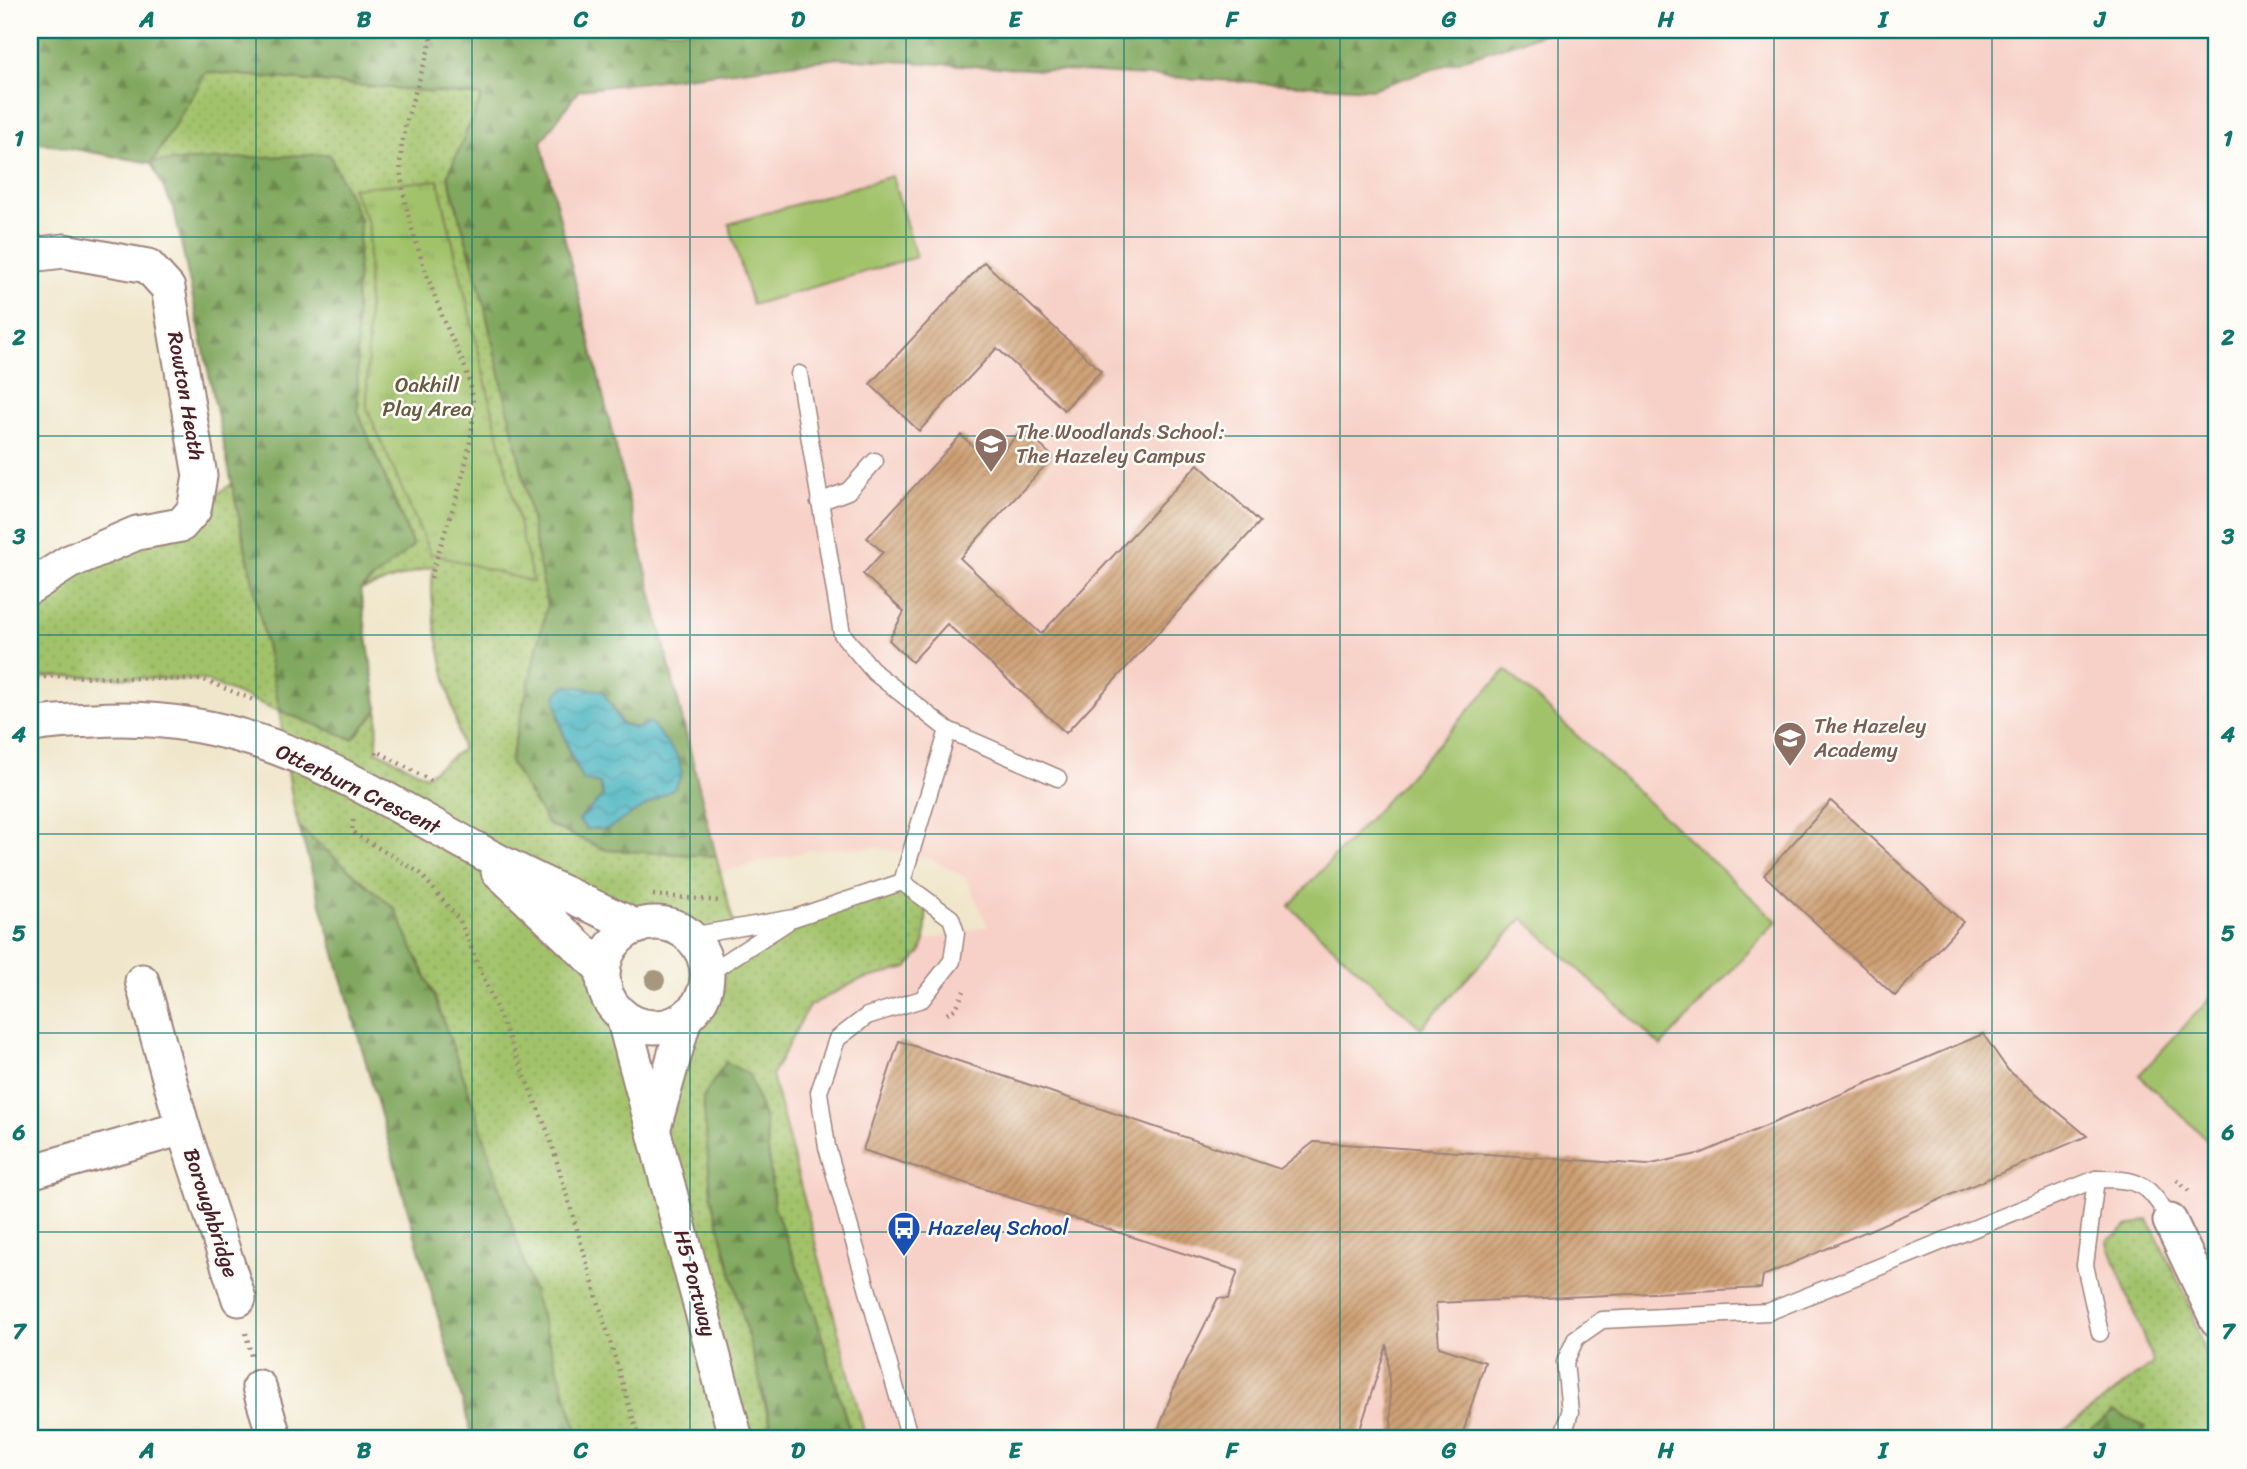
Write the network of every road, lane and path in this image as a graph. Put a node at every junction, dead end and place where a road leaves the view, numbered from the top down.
1 (433, 30) edge
2 (30, 255) edge
3 (799, 374) dead end
4 (875, 461) dead end
5 (819, 502) junction
6 (431, 578) dead end
7 (30, 587) edge
8 (30, 726) edge
9 (948, 730) junction
10 (1058, 779) dead end
11 (476, 850) junction
12 (902, 882) junction
13 (794, 918) junction
14 (637, 926) junction
15 (690, 936) junction
16 (603, 970) junction
17 (707, 975) junction
18 (142, 981) dead end
19 (968, 984) dead end
20 (623, 1017) junction
21 (685, 1018) junction
22 (940, 1019) dead end
23 (654, 1127) junction
24 (183, 1128) junction
25 (30, 1172) edge
26 (2096, 1179) junction
27 (2170, 1221) joint
28 (239, 1299) joint
29 (2217, 1320) edge
30 (2100, 1333) dead end
31 (258, 1387) joint
32 (275, 1439) edge
33 (736, 1439) edge
34 (910, 1439) edge
35 (1562, 1439) edge

1 - 6 path
2 - 7 street, Rowton Heath
3 - 5 lane
4 - 5 lane
5 - 9 lane
8 - 11 street, Otterburn Crescent
9 - 10 lane
9 - 12 lane
11 - 14 street, Otterburn Crescent
11 - 16 street, Otterburn Crescent
12 - 13 lane
12 - 34 lane
13 - 15 lane
13 - 17 lane
14 - 15 street
14 - 16 street
15 - 17 street
16 - 20 street
17 - 21 street
18 - 24 street, Boroughbridge
19 - 22 path
20 - 21 street
20 - 23 street, H5 Portway
21 - 23 street
23 - 33 street, H5 Portway
24 - 25 street, Boroughbridge
24 - 28 street, Boroughbridge
26 - 27 lane
26 - 30 lane
26 - 35 lane
27 - 29 street
28 - 31 path
31 - 32 street

